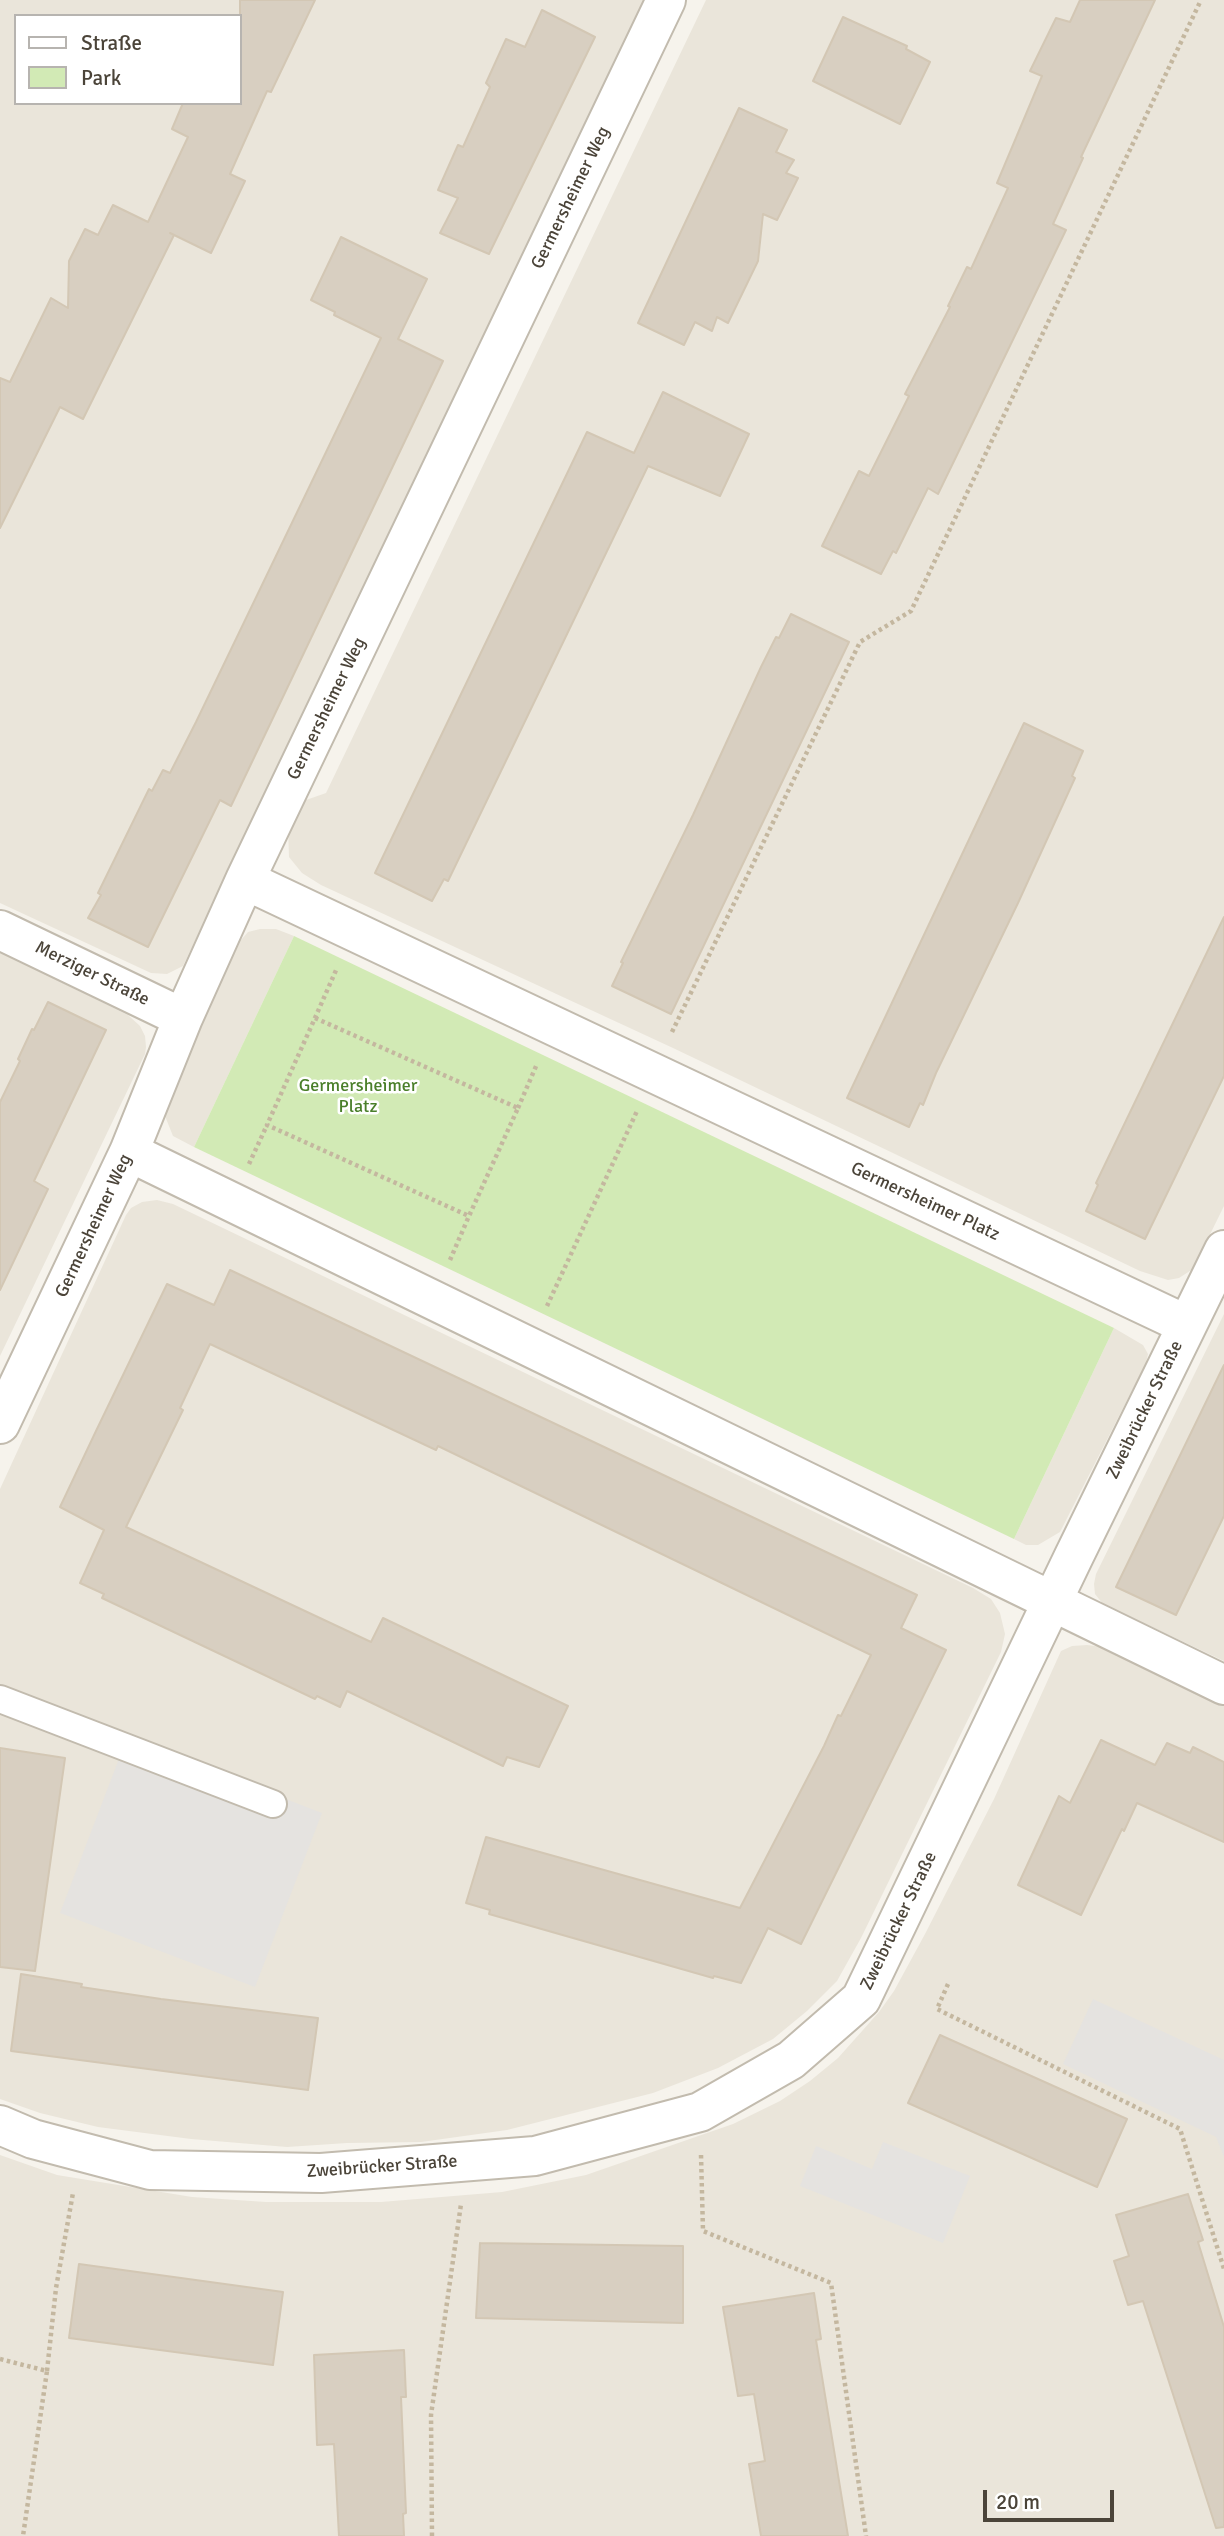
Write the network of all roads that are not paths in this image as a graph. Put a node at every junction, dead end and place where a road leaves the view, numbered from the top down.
1 (666, 0) edge
2 (245, 880) junction
3 (0, 930) edge
4 (183, 1018) junction
5 (129, 1152) junction
6 (1224, 1250) edge
7 (1187, 1325) junction
8 (0, 1424) edge
9 (1052, 1602) junction
10 (1224, 1685) edge
11 (0, 1699) edge
12 (273, 1804) dead end
13 (0, 2124) edge

1 - 2 street, Germersheimer Weg
2 - 4 street, Germersheimer Weg
2 - 7 street, Germersheimer Platz
3 - 4 street, Merziger Straße
4 - 5 street, Germersheimer Weg
5 - 8 street, Germersheimer Weg
5 - 9 street
6 - 7 street, Zweibrücker Straße
7 - 9 street, Zweibrücker Straße
9 - 10 street
9 - 13 street, Zweibrücker Straße
11 - 12 lane

